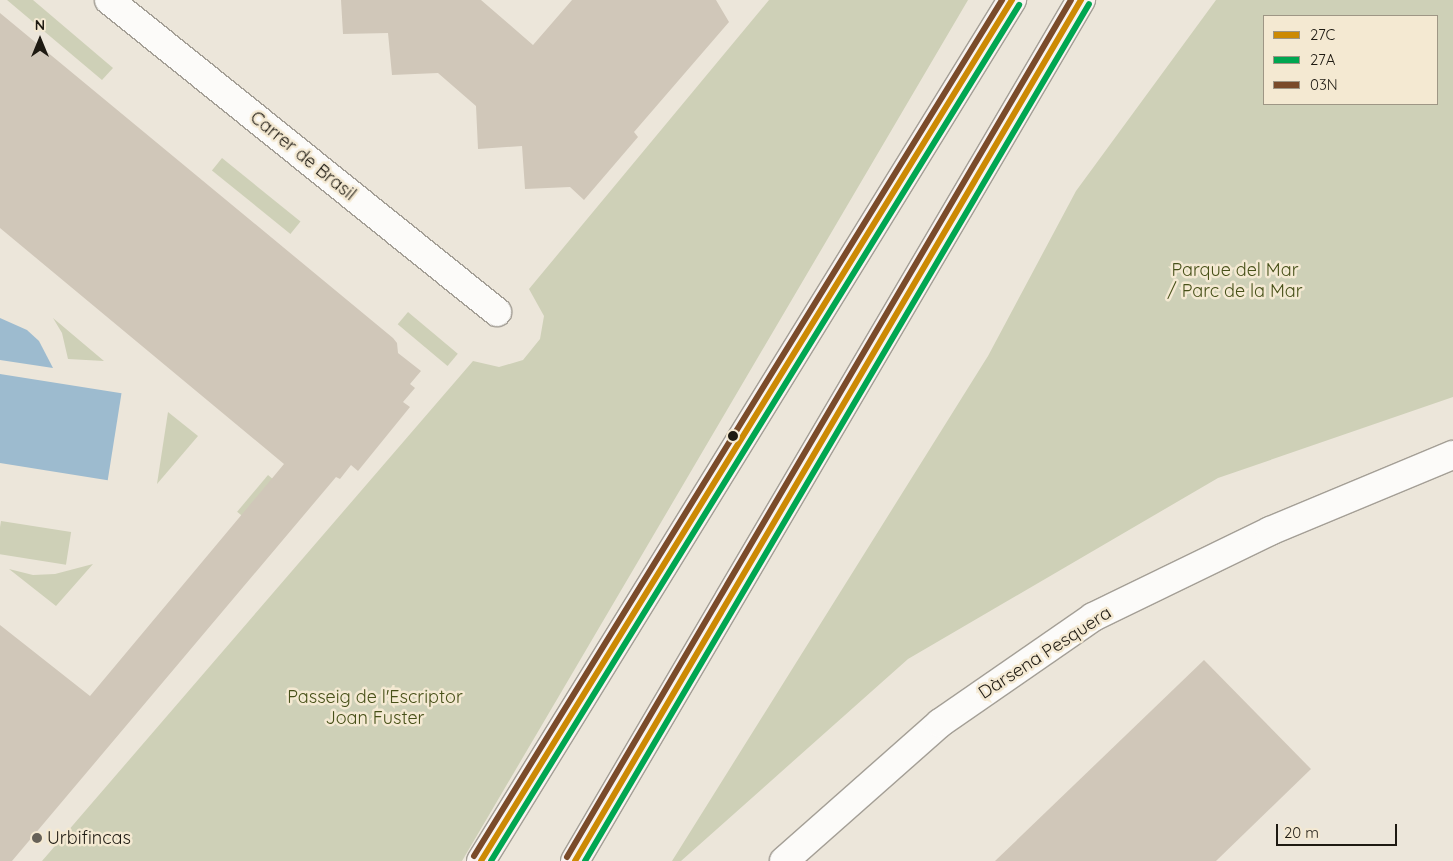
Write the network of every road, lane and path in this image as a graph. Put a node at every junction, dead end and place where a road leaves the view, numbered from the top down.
1 (110, 0) edge
2 (1012, 0) edge
3 (1081, 0) edge
4 (497, 312) dead end
5 (1453, 455) edge
6 (481, 861) edge
7 (575, 861) edge
8 (784, 861) edge

1 - 4 street, Carrer de Brasil
2 - 6 main road
3 - 7 main road
5 - 8 street, Dàrsena Pesquera

